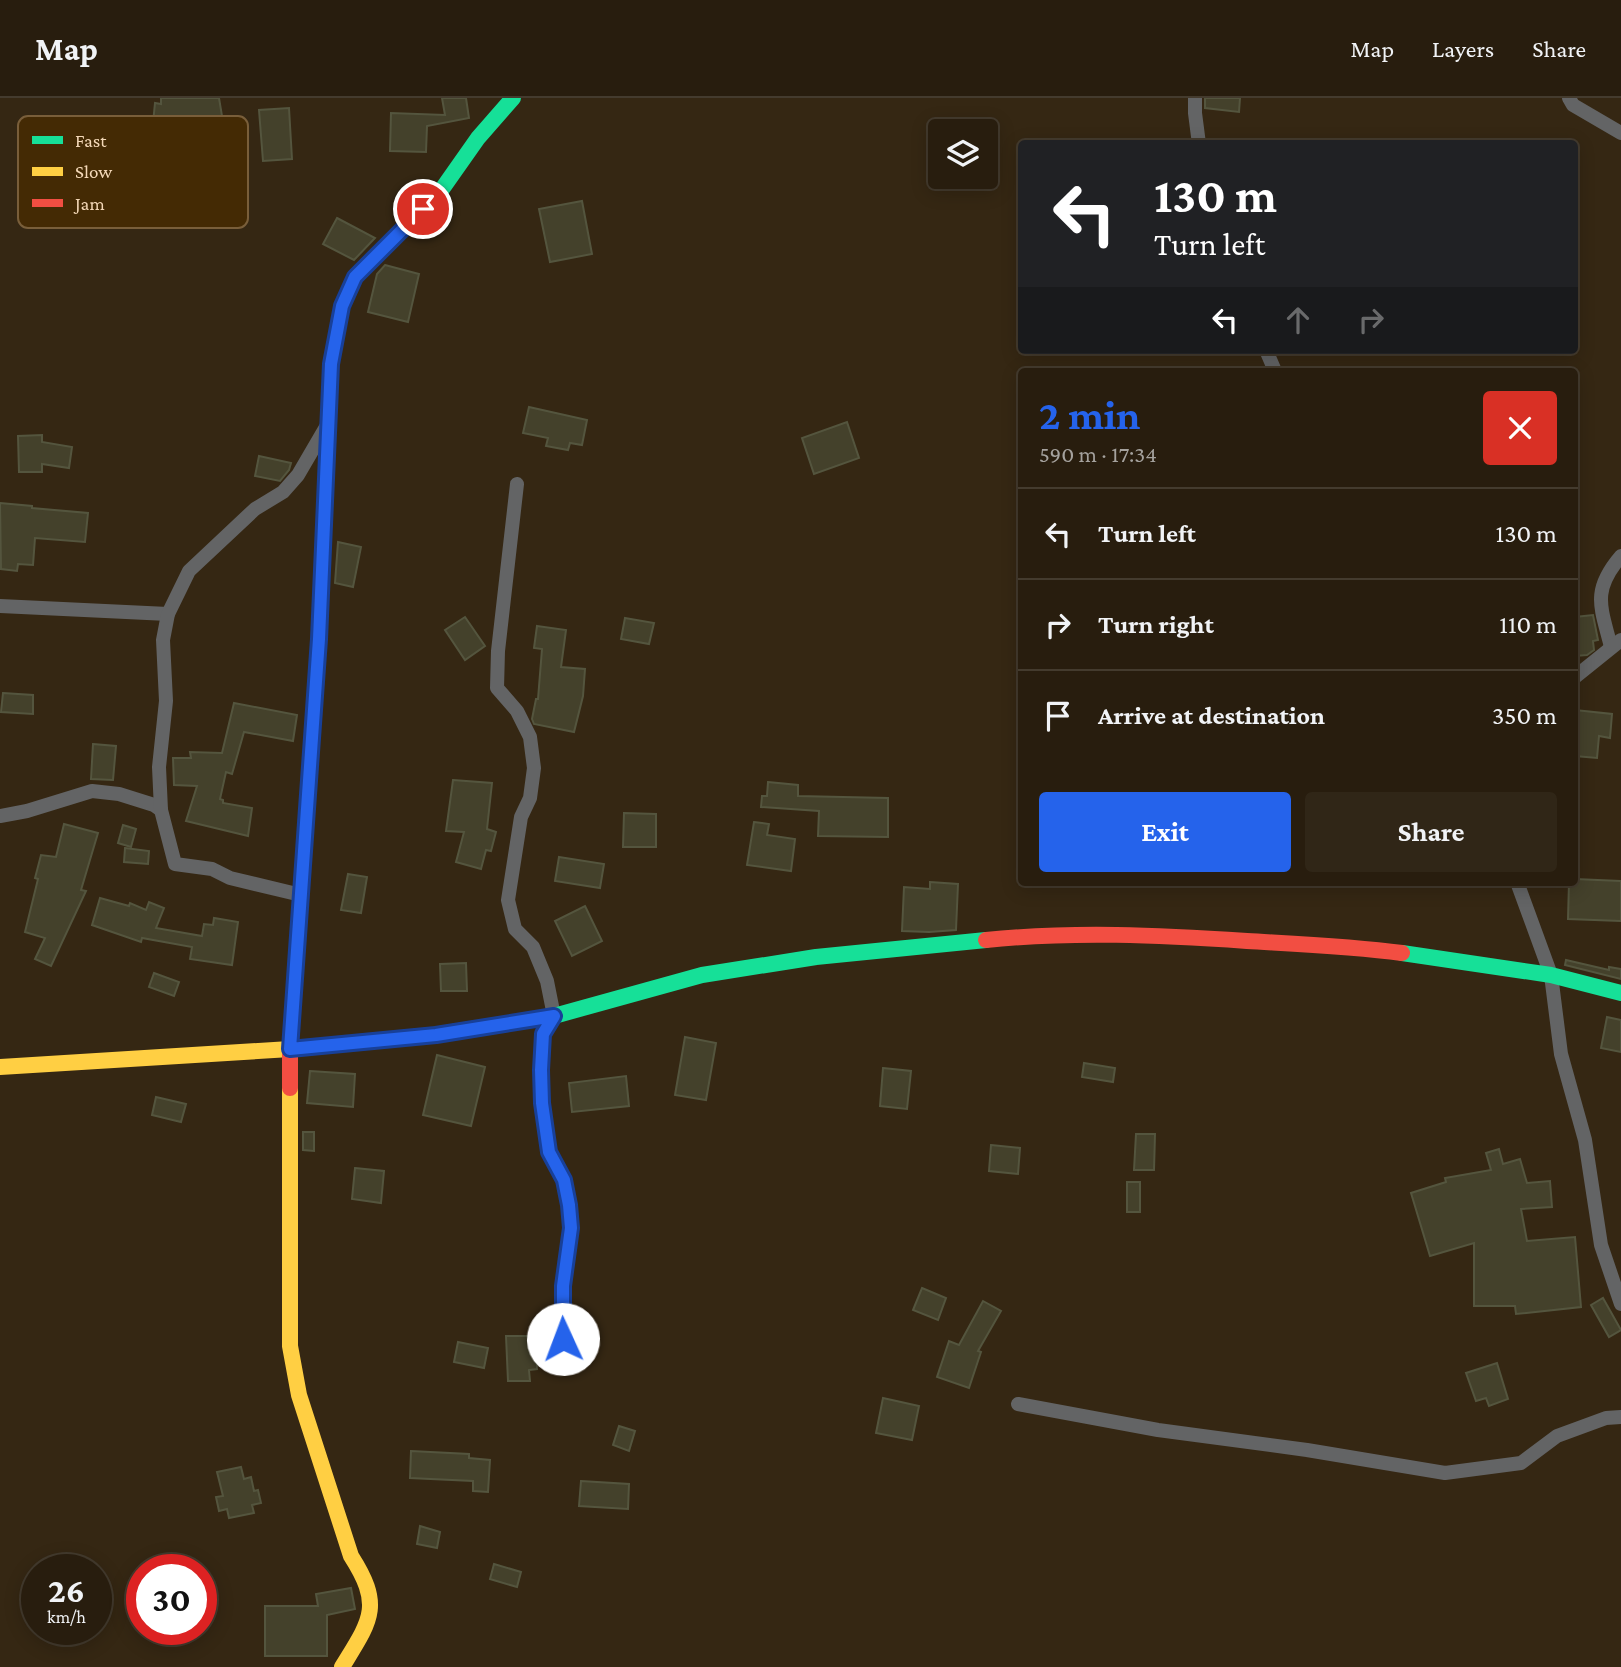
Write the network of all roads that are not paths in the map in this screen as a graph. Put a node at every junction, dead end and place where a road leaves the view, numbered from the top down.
1 (513, 98) edge
2 (1195, 98) edge
3 (1569, 98) edge
4 (1621, 133) edge
5 (1199, 140) edge
6 (327, 426) junction
7 (517, 484) dead end
8 (1621, 556) edge
9 (0, 606) edge
10 (168, 614) junction
11 (1616, 644) edge
12 (1578, 675) edge
13 (161, 810) junction
14 (0, 816) edge
15 (1518, 886) edge
16 (301, 895) junction
17 (1551, 975) junction
18 (1621, 993) edge
19 (554, 1016) junction
20 (290, 1049) junction
21 (0, 1067) edge
22 (1621, 1304) edge
23 (563, 1339) dead end
24 (1018, 1404) dead end
25 (1621, 1417) edge
26 (342, 1667) edge

1 - 6 street
2 - 5 street
3 - 4 street
6 - 10 street
6 - 16 street
7 - 19 street
8 - 11 street
9 - 10 street
10 - 13 street
11 - 12 street
13 - 14 street
13 - 16 street
15 - 17 street
16 - 20 street
17 - 18 street
17 - 19 street
17 - 22 street
19 - 20 street
19 - 23 street
20 - 21 street
20 - 26 street
24 - 25 street

